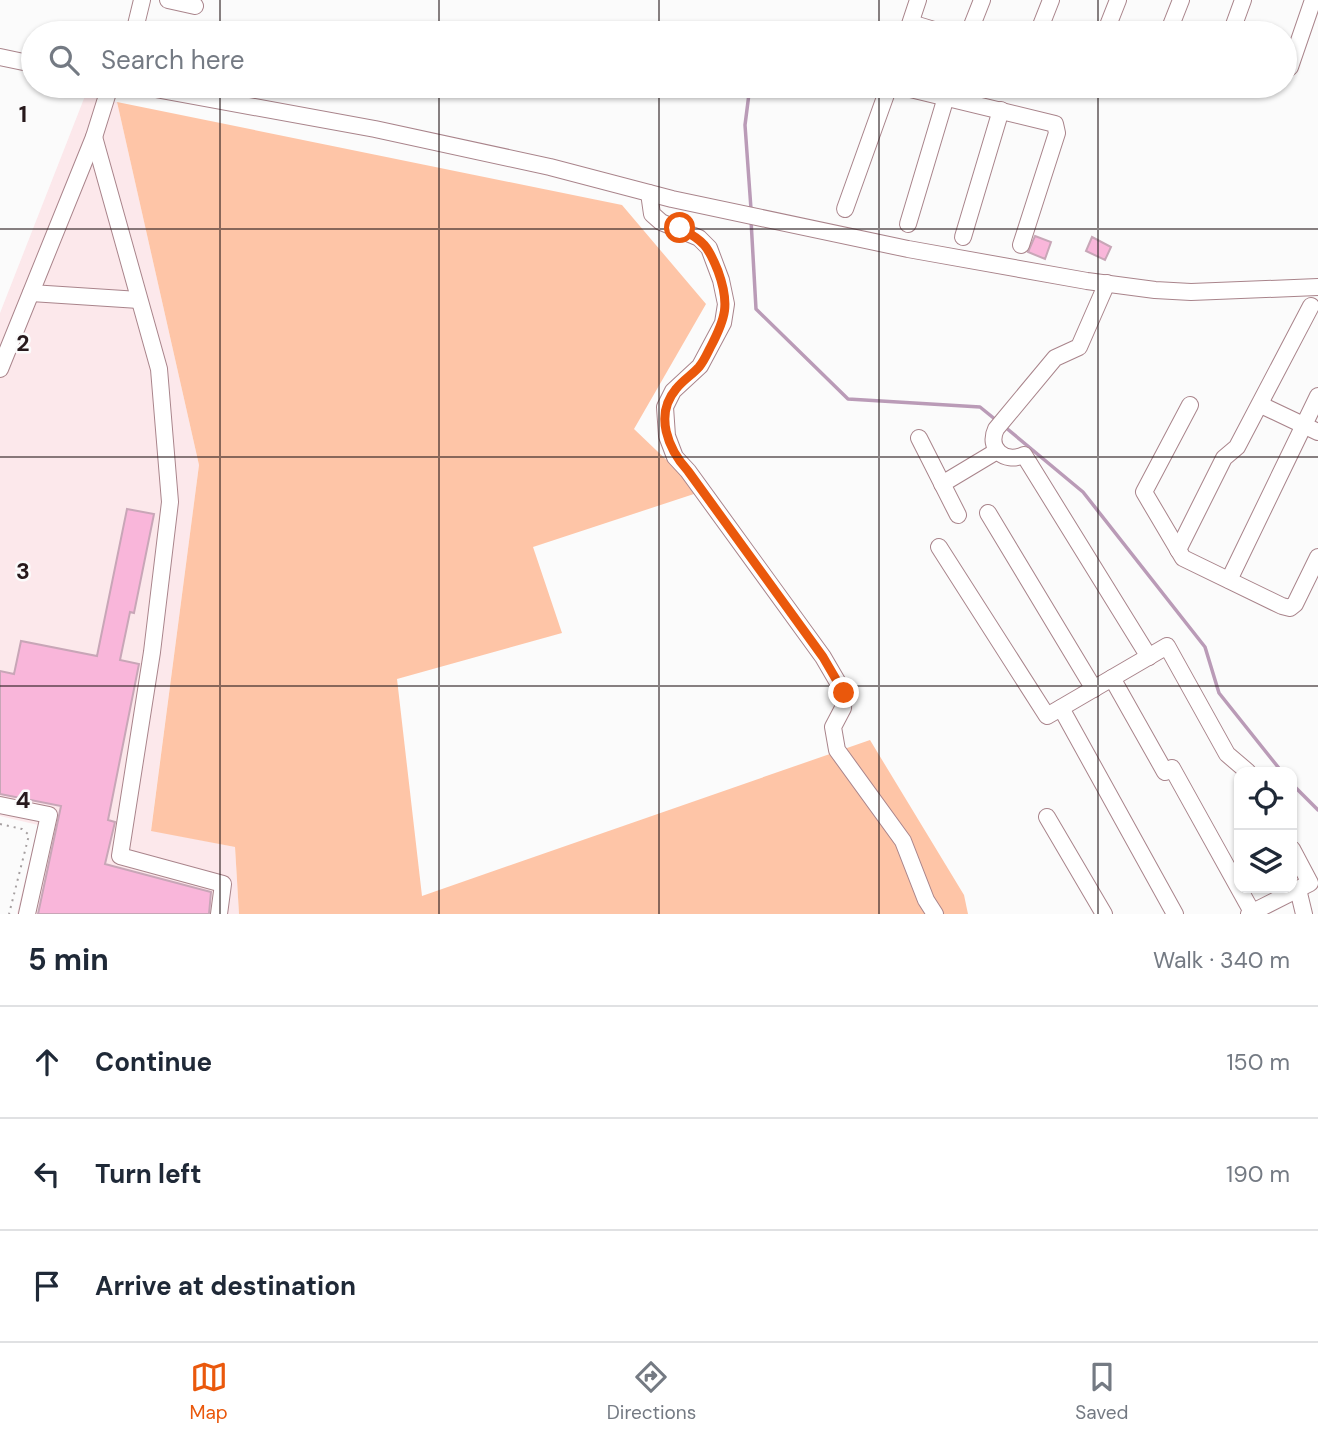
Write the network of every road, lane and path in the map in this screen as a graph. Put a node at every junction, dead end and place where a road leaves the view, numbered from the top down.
1 (142, 0) edge
2 (168, 0) edge
3 (918, 0) edge
4 (982, 0) edge
5 (1051, 0) edge
6 (1118, 0) edge
7 (1181, 0) edge
8 (1243, 0) edge
9 (1313, 0) edge
10 (195, 6) dead end
11 (138, 21) edge
12 (911, 21) edge
13 (974, 21) edge
14 (1043, 21) edge
15 (1110, 21) edge
16 (1173, 21) edge
17 (1235, 21) edge
18 (1297, 47) edge
19 (0, 57) edge
20 (21, 61) edge
21 (106, 98) edge
22 (204, 98) edge
23 (885, 98) edge
24 (946, 98) edge
25 (950, 98) edge
26 (1001, 110) junction
27 (94, 137) junction
28 (649, 192) junction
29 (845, 209) dead end
30 (908, 224) dead end
31 (963, 237) dead end
32 (1021, 244) dead end
33 (1107, 283) junction
34 (1318, 287) edge
35 (30, 293) junction
36 (139, 300) junction
37 (1311, 306) dead end
38 (0, 369) edge
39 (1318, 396) edge
40 (1189, 405) dead end
41 (1261, 405) junction
42 (1311, 429) edge
43 (919, 438) dead end
44 (997, 451) junction
45 (942, 484) junction
46 (988, 513) dead end
47 (958, 515) dead end
48 (939, 547) dead end
49 (1178, 550) junction
50 (1318, 557) edge
51 (1229, 580) junction
52 (1149, 657) junction
53 (1112, 678) junction
54 (1094, 688) junction
55 (1060, 708) junction
56 (1242, 767) edge
57 (0, 806) edge
58 (1047, 817) dead end
59 (0, 824) edge
60 (1297, 860) edge
61 (1309, 886) edge
62 (1251, 913) edge
63 (9, 914) edge
64 (27, 914) edge
65 (219, 914) edge
66 (935, 914) edge
67 (1104, 914) edge
68 (1175, 914) edge
69 (1304, 914) edge

1 - 11 street
2 - 10 street
3 - 12 street
4 - 13 street
5 - 14 street
6 - 15 street
7 - 16 street
8 - 17 street
9 - 18 street
19 - 20 street
21 - 27 street
22 - 28 street
23 - 29 street
24 - 30 street
25 - 26 street
26 - 31 street
26 - 32 street
27 - 35 street
27 - 36 street
28 - 33 street
28 - 66 street
33 - 34 street
33 - 44 street
35 - 36 street
35 - 38 street
36 - 65 street
37 - 41 street
39 - 42 street
40 - 49 street
41 - 42 street
41 - 49 street
42 - 51 street
43 - 45 street
44 - 45 street
44 - 52 street
45 - 47 street
46 - 54 street
48 - 55 street
49 - 51 street
50 - 51 street
52 - 53 street
52 - 56 street
53 - 54 street
53 - 62 street
54 - 55 street
55 - 68 street
57 - 64 street
58 - 67 street
59 - 63 path
60 - 61 street
61 - 62 street
61 - 69 street

